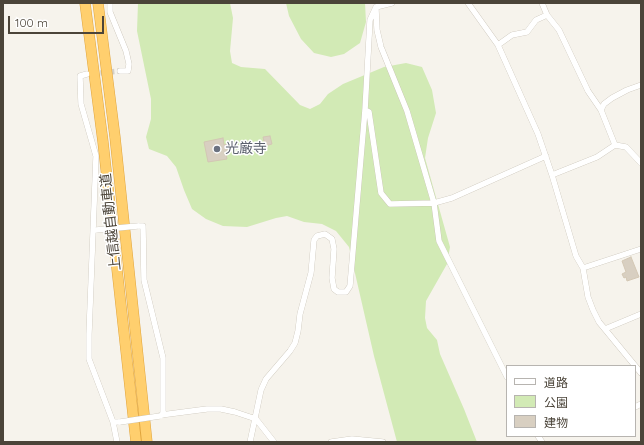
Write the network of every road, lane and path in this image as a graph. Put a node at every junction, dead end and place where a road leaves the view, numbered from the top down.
1 (85, 3) edge
2 (98, 3) edge
3 (110, 3) edge
4 (392, 3) edge
5 (468, 3) edge
6 (542, 3) edge
7 (376, 7) junction
8 (547, 15) junction
9 (498, 45) junction
10 (120, 70) dead end
11 (87, 74) dead end
12 (641, 85) edge
13 (365, 110) junction
14 (601, 110) junction
15 (615, 145) junction
16 (546, 156) junction
17 (641, 163) edge
18 (552, 175) junction
19 (434, 203) junction
20 (94, 230) junction
21 (641, 250) edge
22 (583, 268) junction
23 (641, 314) edge
24 (605, 329) junction
25 (634, 365) edge
26 (506, 375) edge
27 (162, 415) junction
28 (256, 419) junction
29 (112, 422) junction
30 (117, 442) edge
31 (136, 442) edge
32 (147, 442) edge
33 (250, 442) edge
34 (274, 442) edge
35 (331, 442) edge
36 (383, 442) edge

1 - 31 highway, 上信越自動車道
2 - 32 highway, 上信越自動車道
3 - 10 street
4 - 7 street
5 - 9 street
6 - 8 street
7 - 13 street
7 - 19 street
8 - 9 street
8 - 14 street
9 - 16 street
11 - 20 street
12 - 14 street
13 - 19 street
13 - 28 street
14 - 15 street
15 - 17 street
15 - 18 street
16 - 18 street
16 - 19 street
18 - 22 street
19 - 26 street
20 - 27 street, bridge
20 - 29 street
21 - 22 street
22 - 24 street
23 - 24 street
24 - 25 street
27 - 28 street
27 - 29 street, bridge
28 - 33 street
28 - 34 street
29 - 30 street
35 - 36 street

